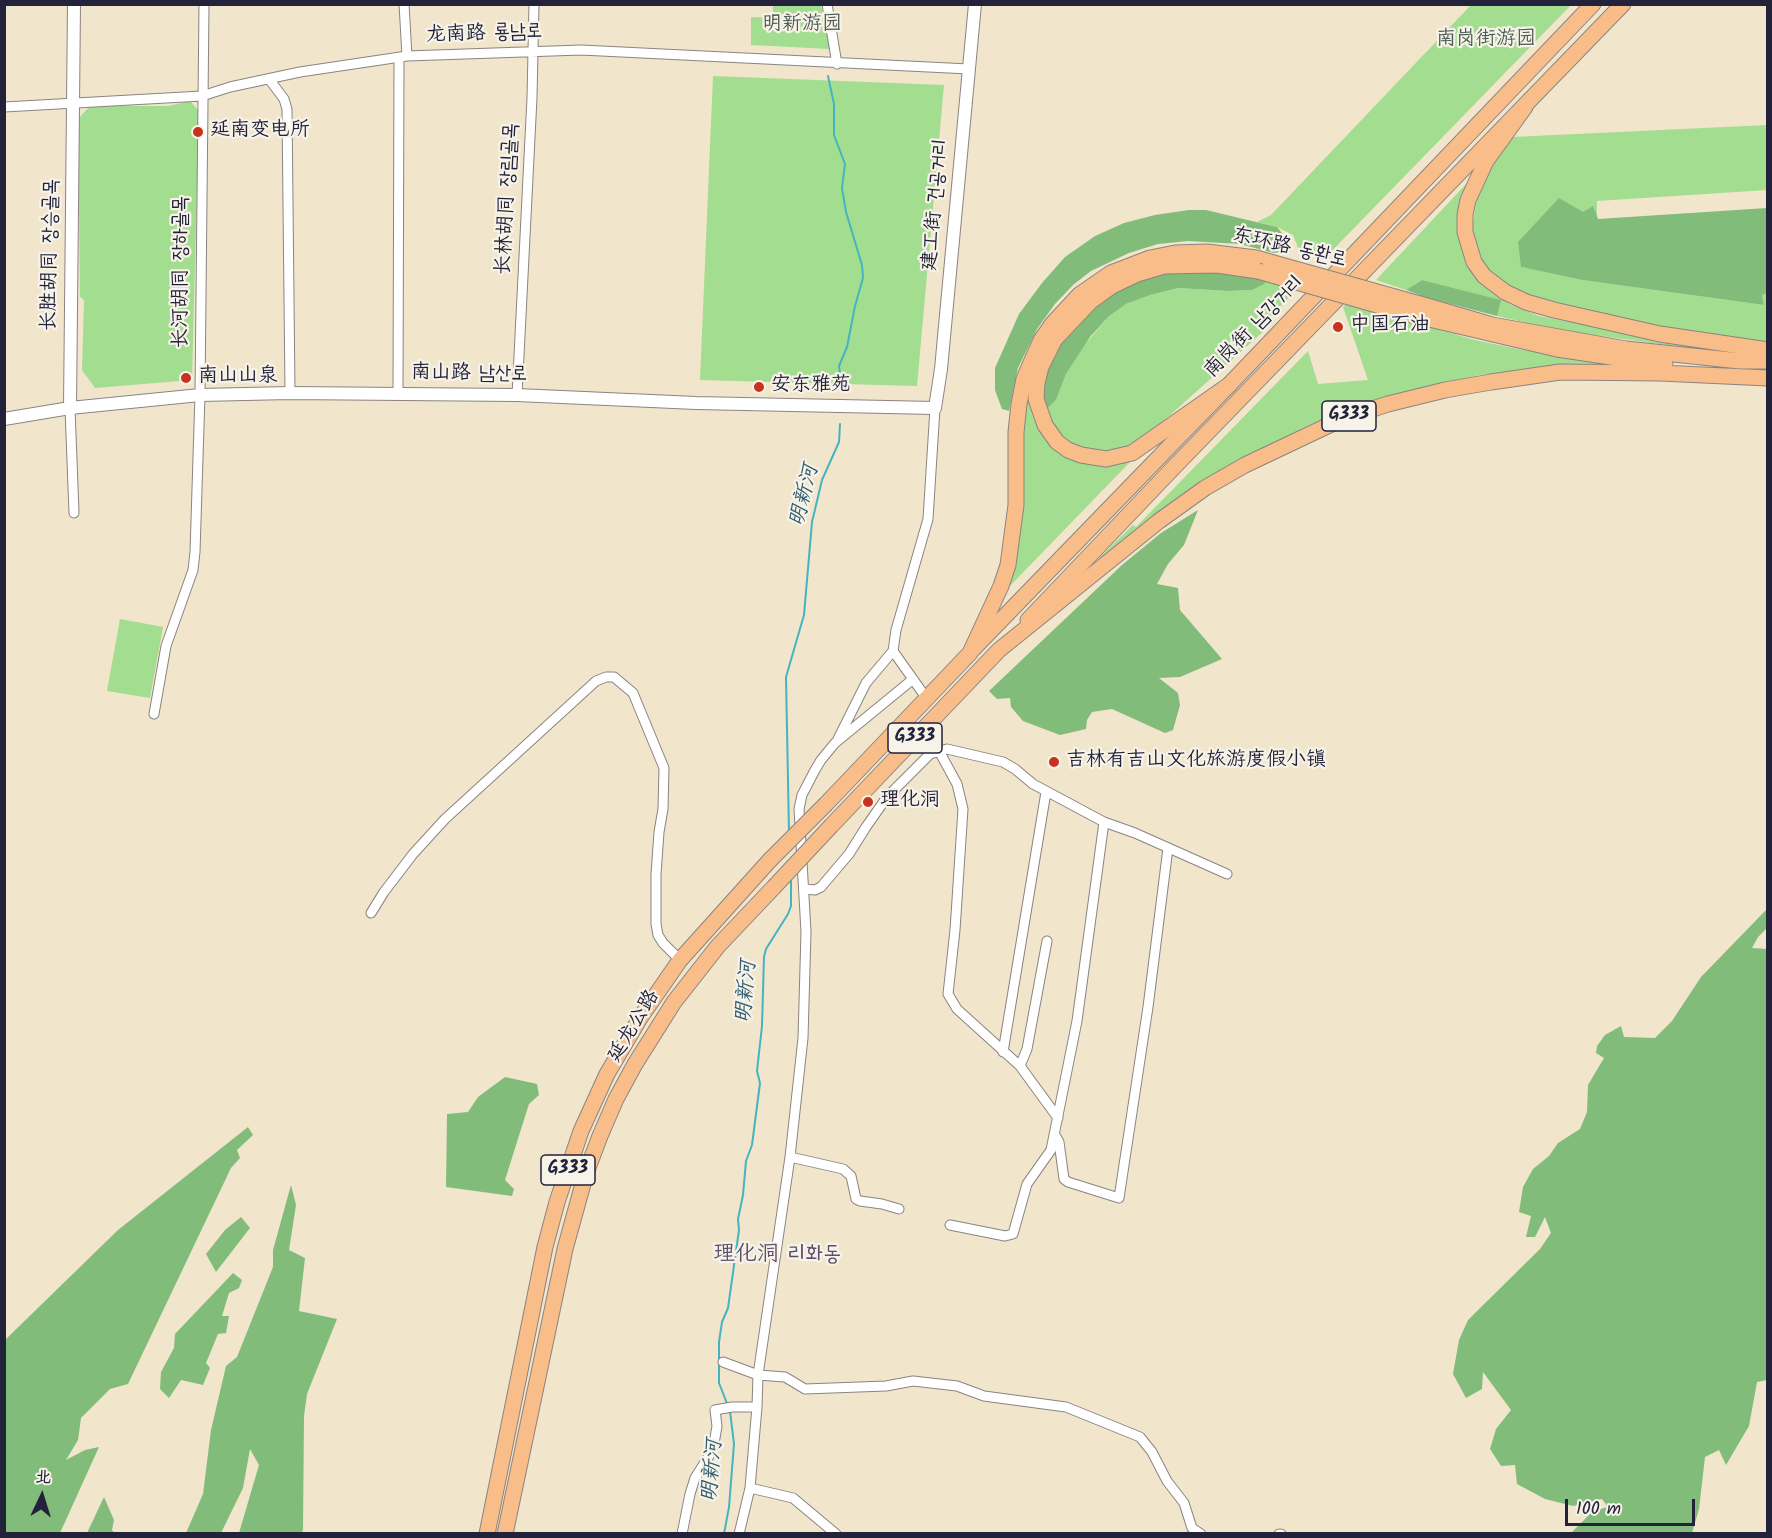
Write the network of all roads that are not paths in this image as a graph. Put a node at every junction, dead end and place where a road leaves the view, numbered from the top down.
1 (74, 4) edge
2 (204, 4) edge
3 (404, 4) edge
4 (534, 4) edge
5 (827, 4) edge
6 (975, 4) edge
7 (1593, 4) edge
8 (1623, 4) edge
9 (532, 52) junction
10 (403, 57) junction
11 (837, 63) junction
12 (969, 69) junction
13 (269, 79) junction
14 (202, 96) junction
15 (73, 102) junction
16 (1525, 106) junction
17 (4, 107) edge
18 (1264, 267) junction
19 (1416, 310) junction
20 (1767, 350) edge
21 (1767, 361) edge
22 (1698, 374) junction
23 (1767, 378) edge
24 (1229, 385) junction
25 (291, 393) junction
26 (398, 393) junction
27 (200, 395) junction
28 (517, 395) junction
29 (70, 408) junction
30 (935, 408) junction
31 (4, 419) edge
32 (74, 513) dead end
33 (999, 650) junction
34 (892, 651) junction
35 (970, 653) junction
36 (912, 680) junction
37 (927, 699) junction
38 (154, 714) dead end
39 (836, 743) junction
40 (939, 751) junction
41 (873, 782) junction
42 (1046, 792) junction
43 (887, 797) junction
44 (1104, 822) junction
45 (1168, 848) junction
46 (1227, 874) dead end
47 (805, 889) junction
48 (370, 913) dead end
49 (1047, 941) dead end
50 (680, 960) junction
51 (1003, 1052) junction
52 (1020, 1066) junction
53 (1058, 1118) junction
54 (1055, 1135) junction
55 (790, 1157) junction
56 (898, 1209) dead end
57 (950, 1225) dead end
58 (723, 1362) dead end
59 (758, 1375) junction
60 (757, 1407) junction
61 (750, 1488) junction
62 (487, 1533) edge
63 (505, 1533) edge
64 (682, 1533) edge
65 (739, 1533) edge
66 (836, 1533) edge
67 (1201, 1533) edge

1 - 15 street, 长胜胡同 장승골목
2 - 14 street, 长河胡同 장하골목
3 - 10 street
4 - 9 street, 长林胡同 장림골목
5 - 11 street
6 - 12 street, 建工街 건공거리
7 - 24 main road, 南岗街 남강거리
8 - 16 main road, 南岗街 남강거리
9 - 10 street, 龙南路 룡남로
9 - 11 street, 龙南路 룡남로
9 - 28 street, 长林胡同 장림골목
10 - 13 street, 龙南路 룡남로
10 - 26 street
11 - 12 street, 龙南路 룡남로
12 - 30 street, 建工街 건공거리
13 - 14 street, 龙南路 룡남로
13 - 25 street
14 - 15 street, 龙南路 룡남로
14 - 27 street, 长河胡同 장하골목
15 - 17 street, 龙南路 룡남로
15 - 29 street, 长胜胡同 장승골목
16 - 20 main road
16 - 33 main road, 南岗街 남강거리
18 - 19 main road, bridge
18 - 24 main road
18 - 35 main road, 东环路 동환로 / G333
19 - 21 main road
19 - 22 main road
22 - 23 main road, G333
22 - 33 main road, G333
24 - 35 main road, 南岗街 남강거리
25 - 26 street, 南山路 남산로
25 - 27 street, 南山路 남산로
26 - 28 street, 南山路 남산로
27 - 29 street, 南山路 남산로
27 - 38 street, 长河胡同 장하골목
28 - 30 street, 南山路 남산로
29 - 31 street, 南山路 남산로
29 - 32 street
30 - 34 street
33 - 41 main road, 延龙公路 / G333
34 - 36 street
34 - 39 street
35 - 37 main road, 延龙公路 / G333
36 - 37 street
36 - 39 street
37 - 50 main road, 延龙公路 / G333, bridge
39 - 47 street
40 - 42 street
40 - 43 street
40 - 51 street
41 - 43 street
41 - 63 main road, 延龙公路 / G333, bridge
42 - 44 street
42 - 51 street
43 - 47 street
44 - 45 street
44 - 53 street
45 - 46 street
45 - 54 street
47 - 55 street
48 - 50 street
49 - 52 street
50 - 62 main road, 延龙公路 / G333
51 - 52 street
52 - 53 street
53 - 54 street
54 - 57 street
55 - 56 street
55 - 59 street
58 - 59 street
59 - 60 street
59 - 67 street
60 - 61 street
60 - 64 street
61 - 65 street
61 - 66 street

